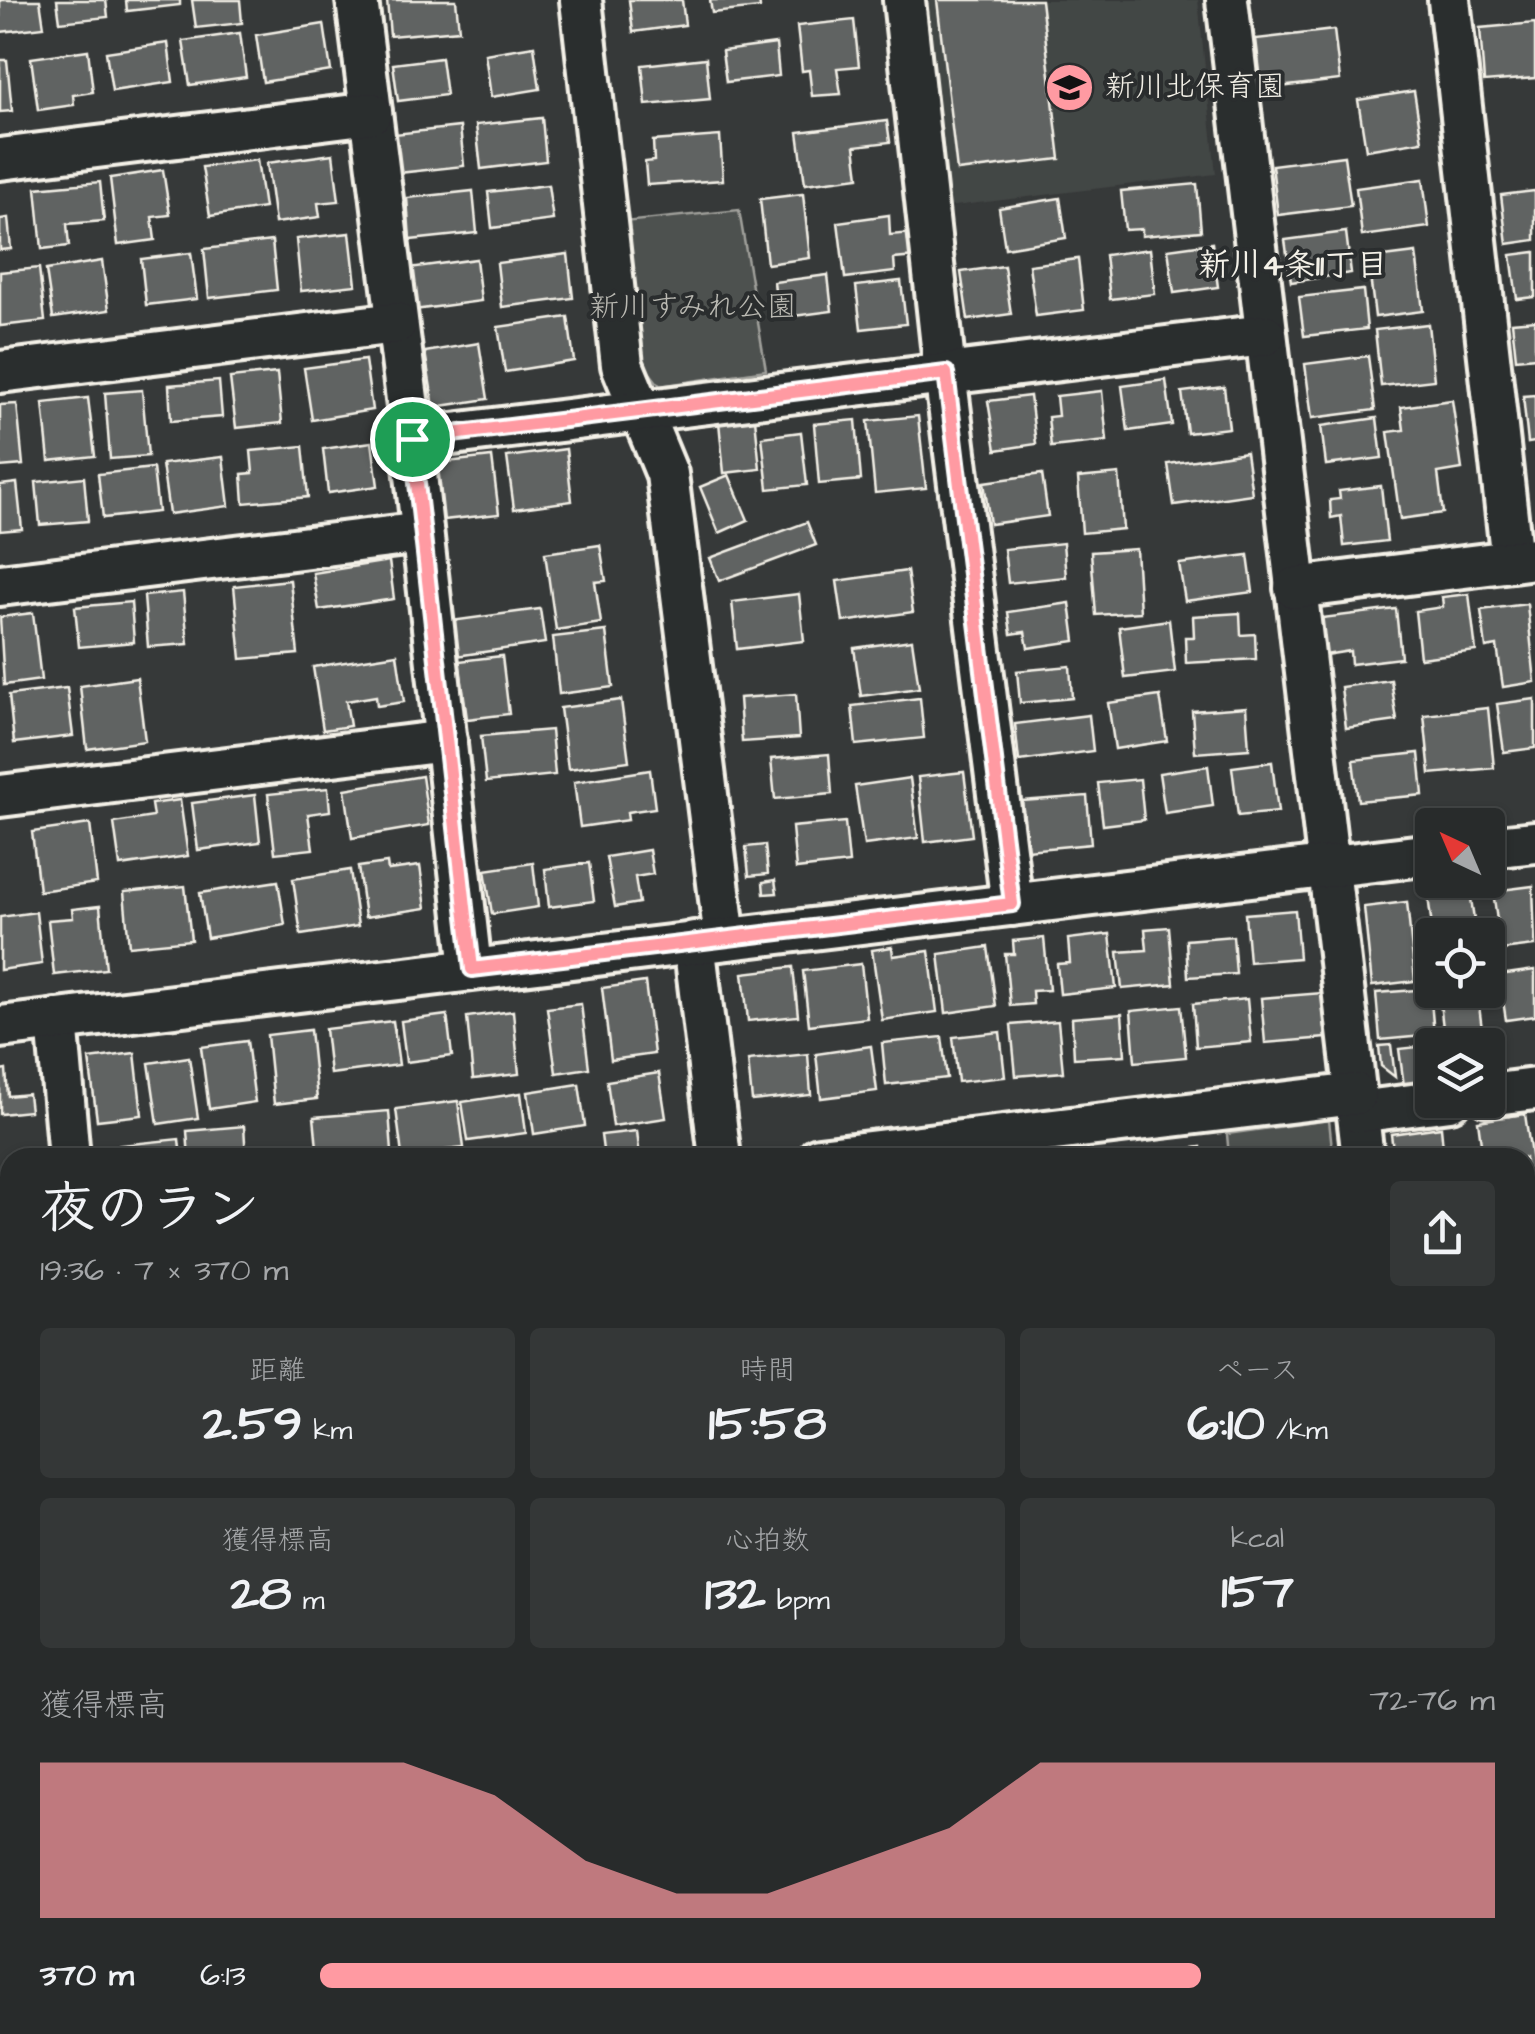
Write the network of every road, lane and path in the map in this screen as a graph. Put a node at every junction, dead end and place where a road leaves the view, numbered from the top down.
1 (357, 0) edge
2 (581, 0) edge
3 (904, 0) edge
4 (1228, 0) edge
5 (1448, 0) edge
6 (371, 113) junction
7 (0, 159) edge
8 (396, 323) junction
9 (1265, 335) junction
10 (0, 372) edge
11 (946, 373) junction
12 (640, 409) junction
13 (412, 439) junction
14 (422, 533) junction
15 (1524, 560) edge
16 (0, 585) edge
17 (1295, 588) junction
18 (446, 741) junction
19 (0, 796) edge
20 (1535, 842) edge
21 (1505, 846) edge
22 (1415, 856) edge
23 (1331, 866) junction
24 (1012, 904) junction
25 (710, 940) junction
26 (472, 969) junction
27 (57, 1020) junction
28 (0, 1027) edge
29 (1535, 1088) edge
30 (1505, 1092) edge
31 (1415, 1101) edge
32 (1357, 1103) junction
33 (68, 1148) edge
34 (720, 1148) edge
35 (917, 1148) edge
36 (1363, 1148) edge

1 - 6 street
2 - 12 street
3 - 11 street
4 - 9 street
5 - 15 street
6 - 7 street
6 - 8 street
8 - 10 street
8 - 13 street
9 - 11 street
9 - 17 street
11 - 12 street
11 - 24 street
12 - 13 street
12 - 25 street
13 - 14 street
14 - 16 street
14 - 18 street
15 - 17 street
17 - 23 street
18 - 19 street
18 - 26 street
20 - 21 street
22 - 23 street
23 - 24 street
23 - 32 street
24 - 25 street
25 - 26 street
25 - 34 street
26 - 27 street
27 - 28 street
27 - 33 street
29 - 30 street
31 - 32 street
32 - 35 street
32 - 36 street

